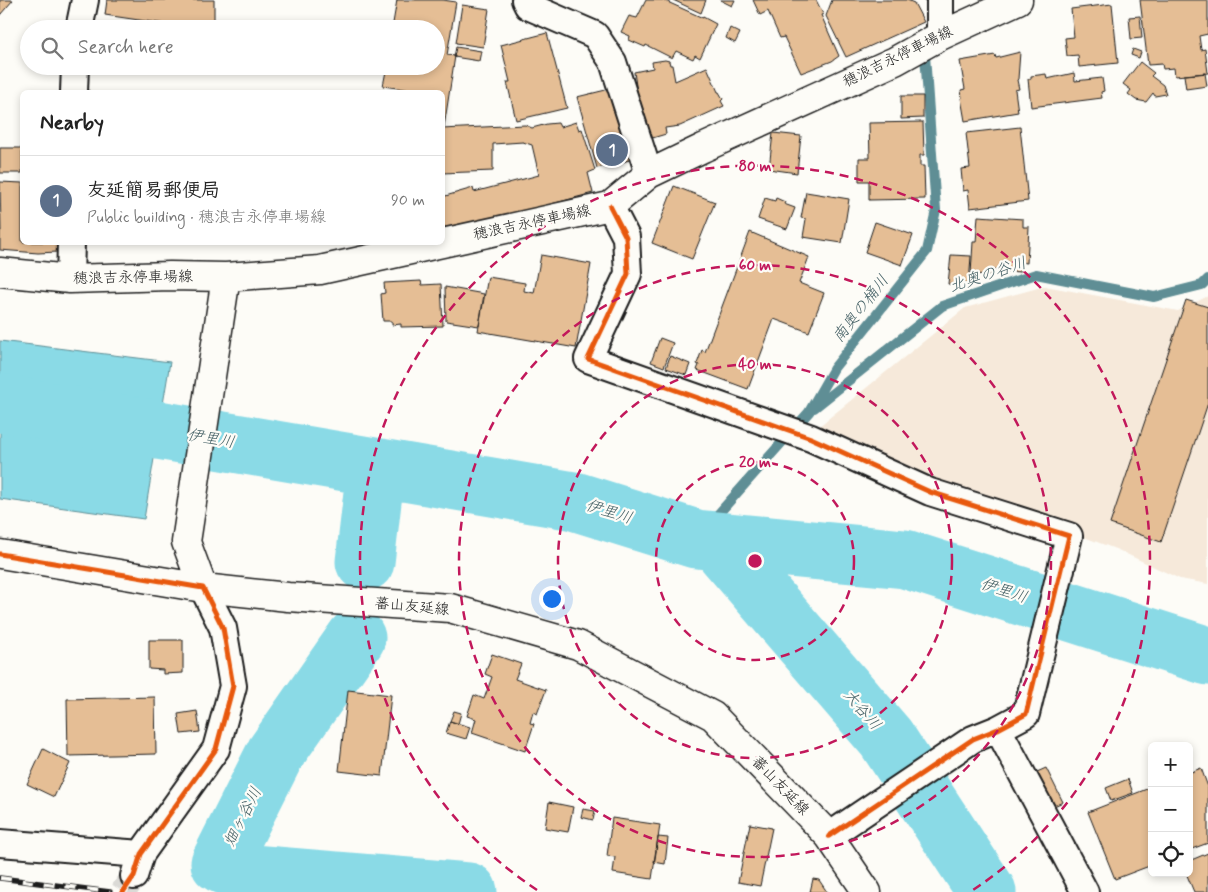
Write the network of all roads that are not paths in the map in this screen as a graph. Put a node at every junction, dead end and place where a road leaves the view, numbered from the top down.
1 (85, 0) edge
2 (525, 0) edge
3 (940, 0) edge
4 (1018, 0) edge
5 (81, 20) edge
6 (940, 36) junction
7 (75, 75) edge
8 (74, 90) edge
9 (649, 174) junction
10 (610, 206) junction
11 (445, 242) edge
12 (71, 245) edge
13 (433, 245) edge
14 (0, 272) edge
15 (226, 277) junction
16 (70, 279) junction
17 (0, 554) edge
18 (203, 588) junction
19 (998, 729) junction
20 (830, 836) junction
21 (0, 843) edge
22 (867, 892) edge
23 (1085, 892) edge

1 - 5 street
2 - 9 street
3 - 6 street
4 - 6 main road, 穂浪吉永停車場線
6 - 9 main road, 穂浪吉永停車場線
7 - 8 street
9 - 10 main road, 穂浪吉永停車場線
10 - 11 main road, 穂浪吉永停車場線
10 - 19 street
12 - 16 street
13 - 15 main road, 穂浪吉永停車場線
14 - 16 main road, 穂浪吉永停車場線
15 - 16 main road, 穂浪吉永停車場線
15 - 18 main road
17 - 18 main road, 蕃山友延線
18 - 20 main road, 蕃山友延線
18 - 21 street
19 - 20 street
19 - 23 street
20 - 22 main road, 蕃山友延線

